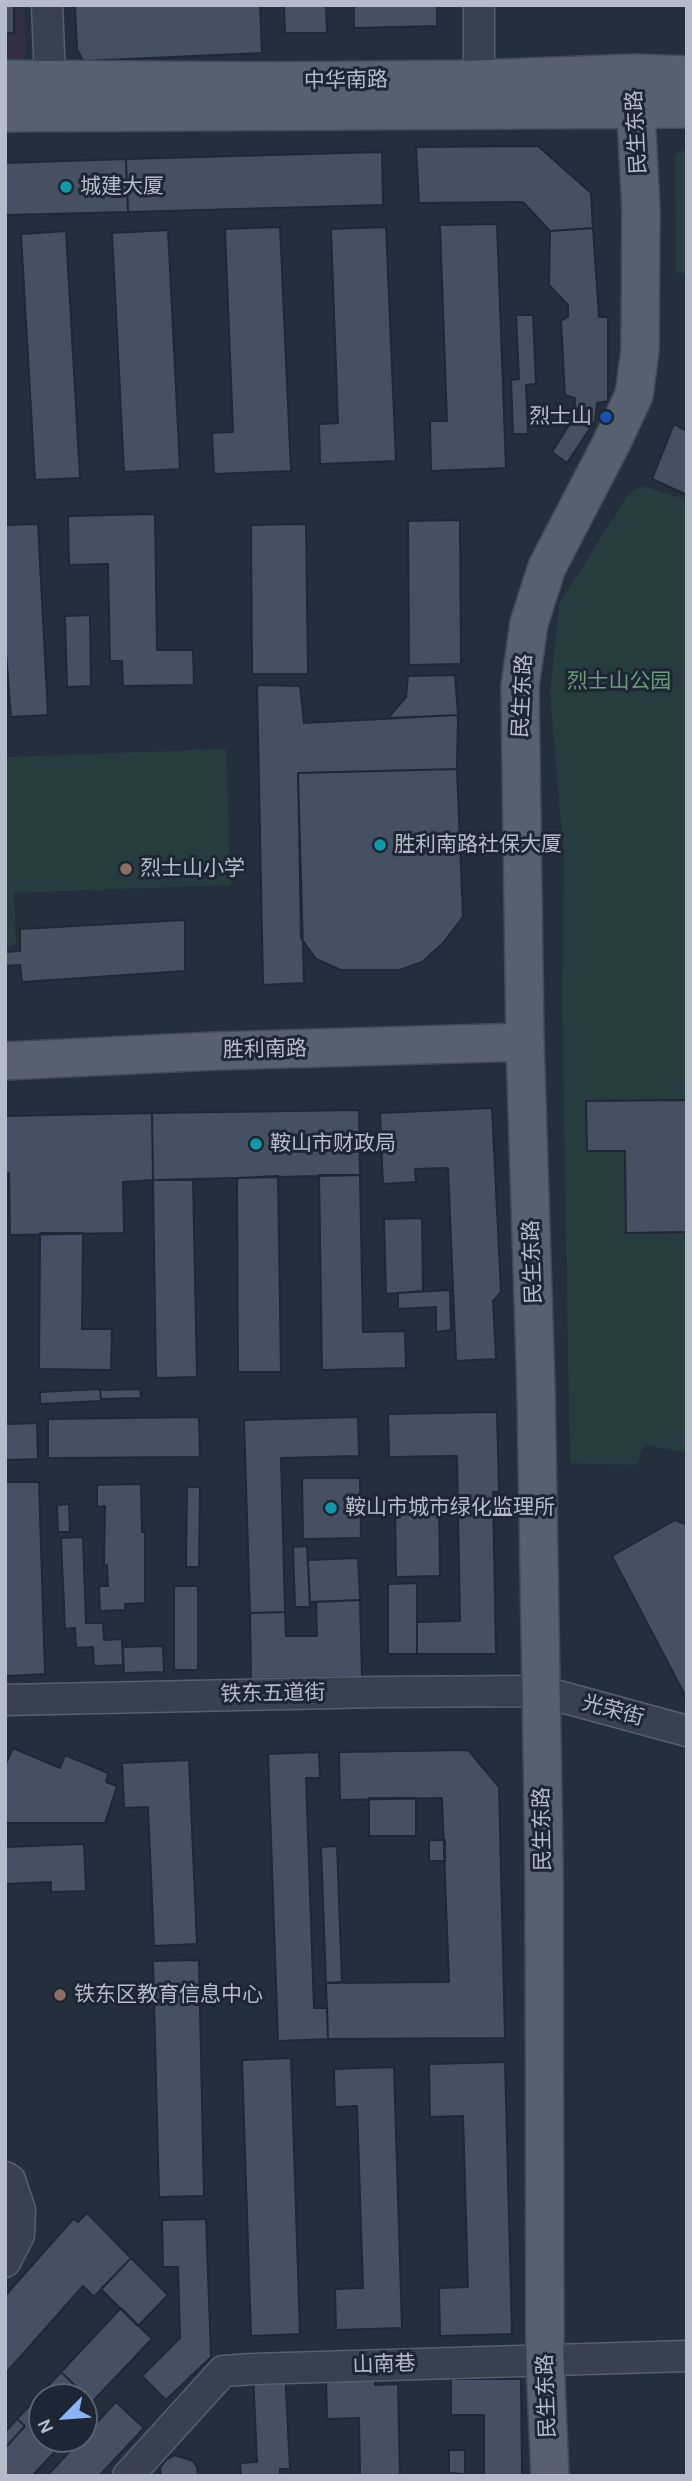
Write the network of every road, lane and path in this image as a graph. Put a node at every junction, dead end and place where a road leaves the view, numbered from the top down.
1 (47, 5) edge
2 (480, 5) edge
3 (687, 75) edge
4 (50, 78) junction
5 (5, 79) edge
6 (479, 79) junction
7 (636, 90) junction
8 (687, 109) edge
9 (5, 113) edge
10 (525, 1042) junction
11 (5, 1061) edge
12 (540, 1692) junction
13 (5, 1700) edge
14 (687, 1731) edge
15 (5, 2177) edge
16 (5, 2262) edge
17 (687, 2356) edge
18 (545, 2360) junction
19 (128, 2476) edge
20 (550, 2476) edge

1 - 4 street
2 - 6 street
3 - 7 main road, 中华南路
4 - 5 main road, 中华南路
4 - 6 main road, 中华南路
6 - 7 main road, 中华南路
7 - 8 main road, 中华南路
7 - 9 main road, 中华南路
7 - 10 main road, 民生东路
10 - 11 main road, 胜利南路
10 - 12 main road, 民生东路
12 - 13 street, 铁东五道街
12 - 14 street, 光荣街
12 - 18 main road, 民生东路
15 - 16 street
17 - 18 street, 山南巷
18 - 19 street, 山南巷
18 - 20 main road, 民生东路

